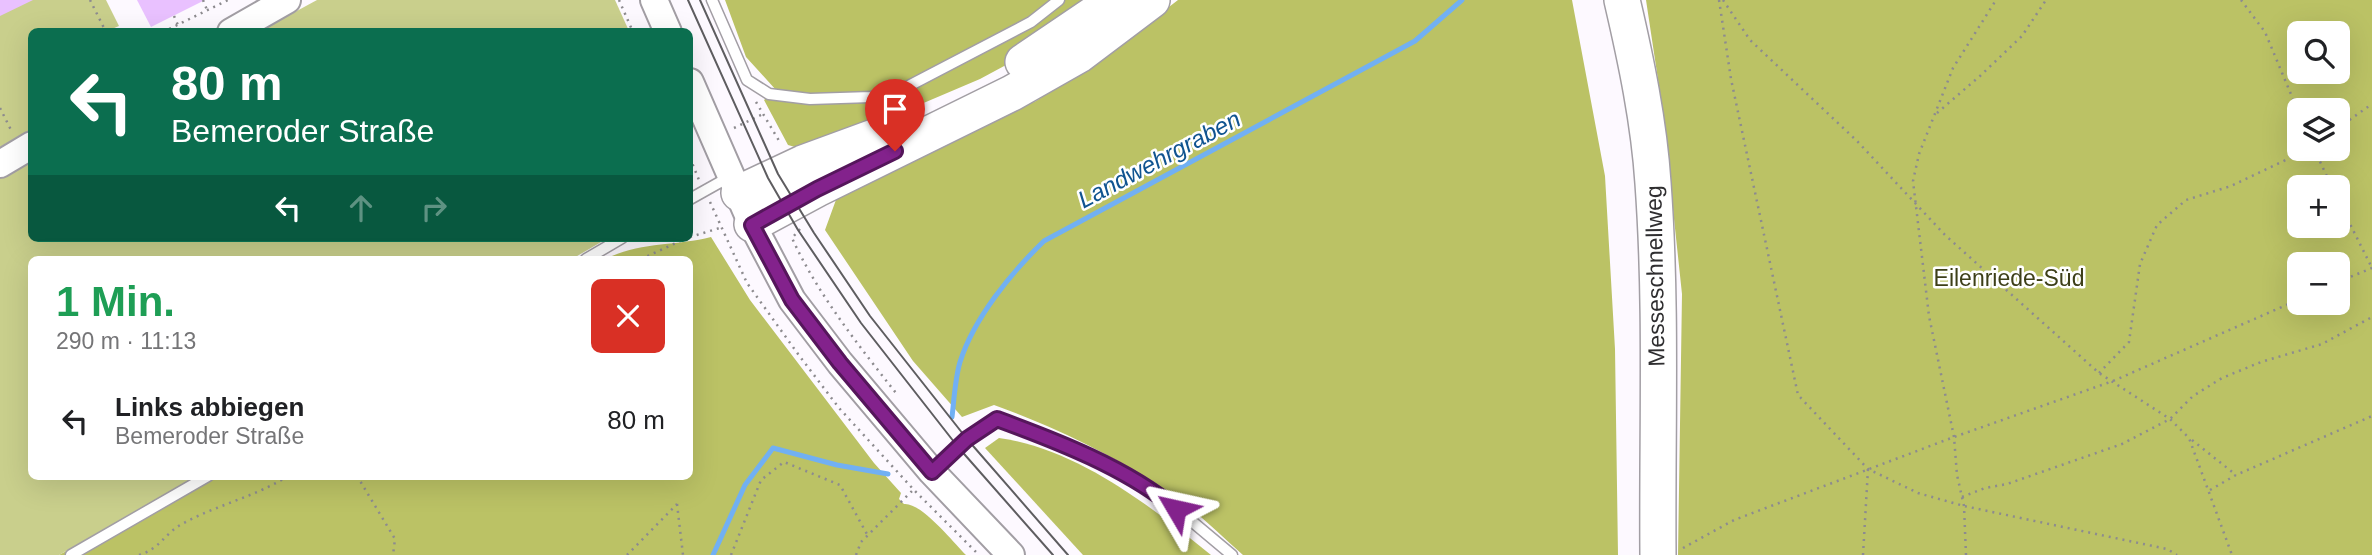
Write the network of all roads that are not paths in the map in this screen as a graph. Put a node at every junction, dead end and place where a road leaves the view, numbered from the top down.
1 (287, 0) edge
2 (654, 0) edge
3 (712, 0) edge
4 (1059, 0) edge
5 (1116, 0) edge
6 (1152, 0) edge
7 (1600, 0) edge
8 (1622, 0) edge
9 (236, 28) edge
10 (666, 28) edge
11 (693, 89) edge
12 (735, 184) junction
13 (693, 197) edge
14 (738, 226) junction
15 (615, 242) edge
16 (591, 256) edge
17 (932, 472) junction
18 (201, 480) edge
19 (1670, 552) edge
20 (71, 555) edge
21 (1011, 555) edge
22 (1232, 555) edge
23 (1639, 555) edge

1 - 9 main road
2 - 10 main road
3 - 4 lane
5 - 12 highway
6 - 14 highway
7 - 23 highway, Messeschnellweg
8 - 19 highway, Messeschnellweg
11 - 12 main road
12 - 13 lane
12 - 14 main road
14 - 17 main road
15 - 16 lane
17 - 21 main road
17 - 22 lane
18 - 20 lane

